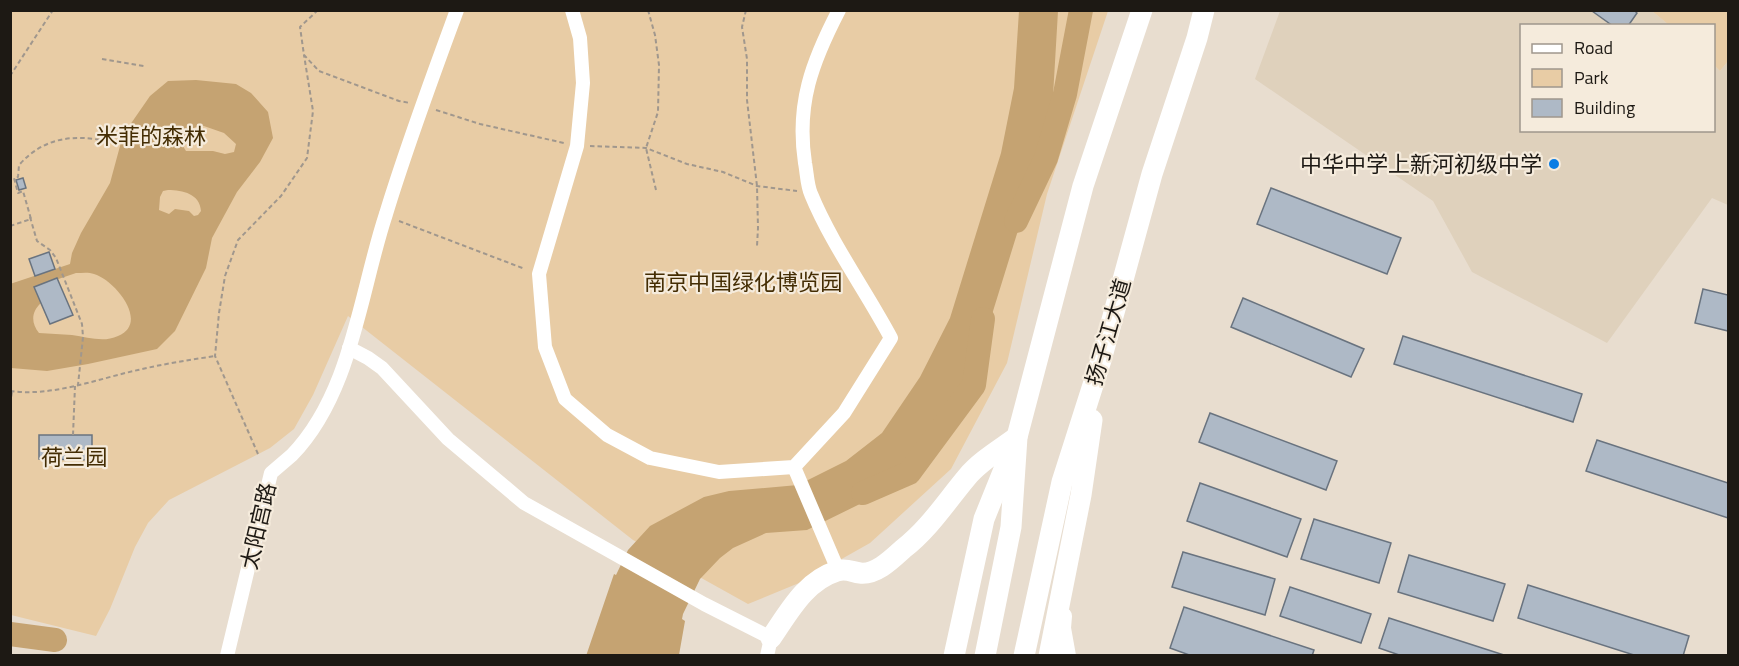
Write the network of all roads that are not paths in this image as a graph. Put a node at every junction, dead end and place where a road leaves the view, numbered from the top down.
1 (456, 10) edge
2 (572, 10) edge
3 (839, 10) edge
4 (1142, 10) edge
5 (1203, 10) edge
6 (1212, 10) edge
7 (1197, 38) junction
8 (349, 348) junction
9 (1101, 360) junction
10 (1017, 437) junction
11 (794, 467) junction
12 (1069, 552) junction
13 (838, 570) junction
14 (769, 647) edge
15 (227, 656) edge
16 (954, 656) edge
17 (985, 656) edge
18 (1024, 656) edge
19 (1049, 656) edge
20 (1067, 656) edge

1 - 8 street, 太阳宫路
2 - 11 street
3 - 11 street
4 - 10 highway
5 - 7 highway, 扬子江大道
6 - 7 highway
7 - 9 highway, 扬子江大道
8 - 14 street
8 - 15 street, 太阳宫路
9 - 12 highway
9 - 18 highway, 扬子江大道
10 - 13 highway
10 - 16 highway
10 - 17 highway
11 - 13 street
12 - 19 highway
12 - 20 main road
13 - 14 highway

